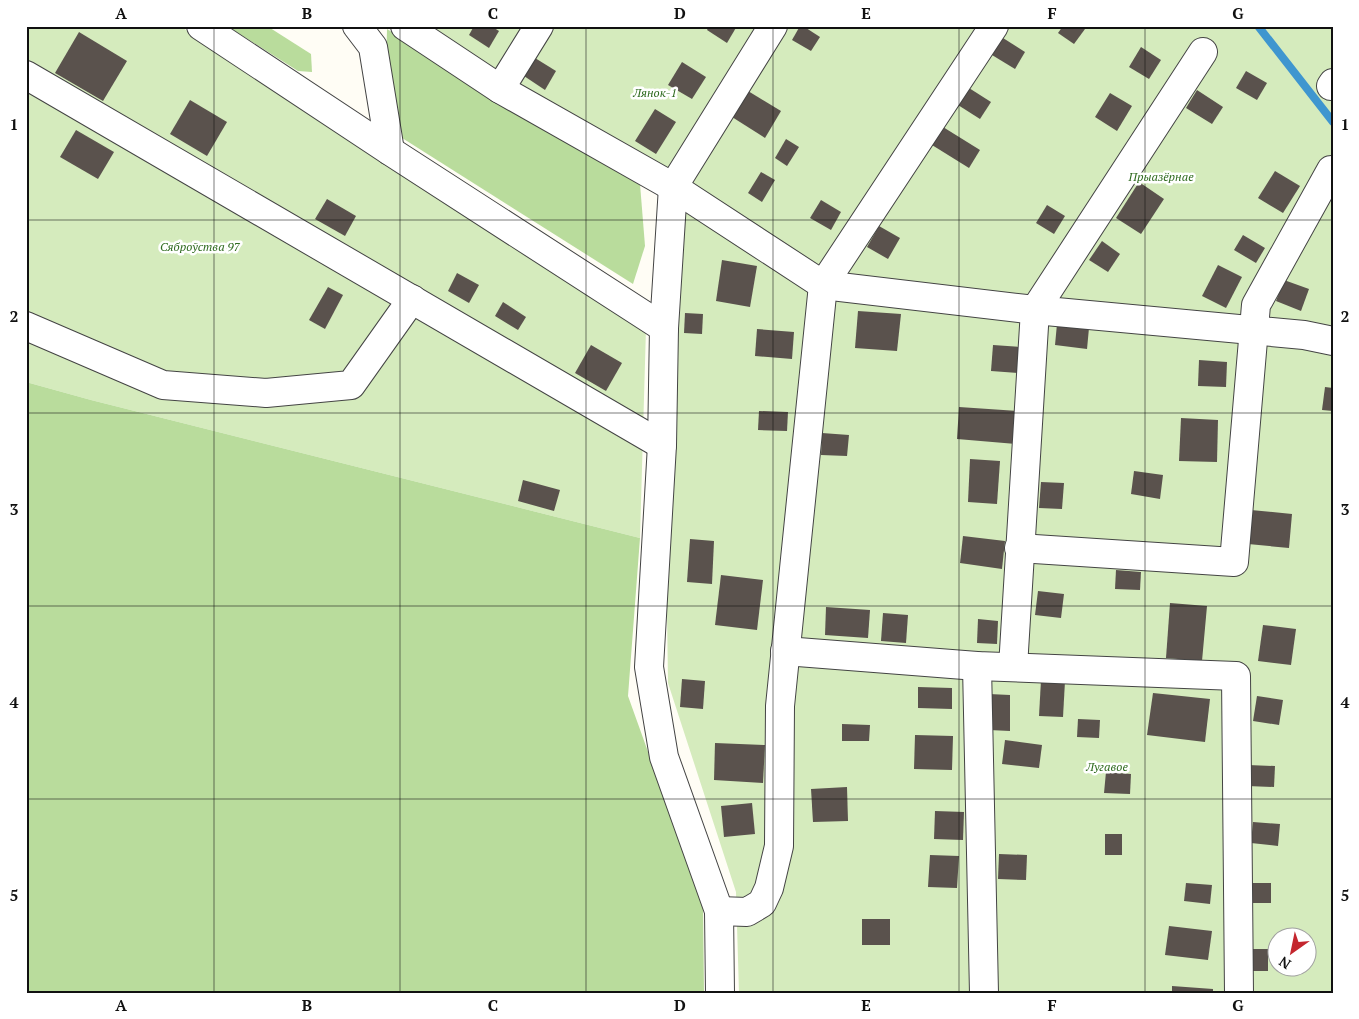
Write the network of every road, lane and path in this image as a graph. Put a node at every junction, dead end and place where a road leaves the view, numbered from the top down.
1 (200, 26) edge
2 (357, 26) edge
3 (405, 26) edge
4 (539, 26) edge
5 (773, 26) edge
6 (994, 26) edge
7 (1203, 52) dead end
8 (26, 75) edge
9 (500, 90) junction
10 (390, 151) junction
11 (1331, 170) dead end
12 (673, 187) junction
13 (823, 285) junction
14 (412, 299) junction
15 (1035, 310) junction
16 (26, 326) edge
17 (664, 328) junction
18 (1253, 330) junction
19 (1333, 341) edge
20 (662, 445) junction
21 (1019, 548) junction
22 (785, 651) junction
23 (977, 666) junction
24 (1013, 668) junction
25 (719, 911) junction
26 (720, 993) edge
27 (984, 993) edge
28 (1239, 993) edge

1 - 10 street
2 - 10 street
3 - 9 street
4 - 9 street
5 - 12 street
6 - 13 street
7 - 15 street
8 - 14 street
9 - 12 street
10 - 17 street
11 - 18 street
12 - 13 street
12 - 17 street
13 - 15 street
13 - 22 street
14 - 16 street
14 - 20 street
15 - 18 street
15 - 21 street
17 - 20 street
18 - 19 street
18 - 21 street
20 - 25 street
21 - 24 street
22 - 23 street
22 - 25 street
23 - 24 street
23 - 27 street
24 - 28 street
25 - 26 street

